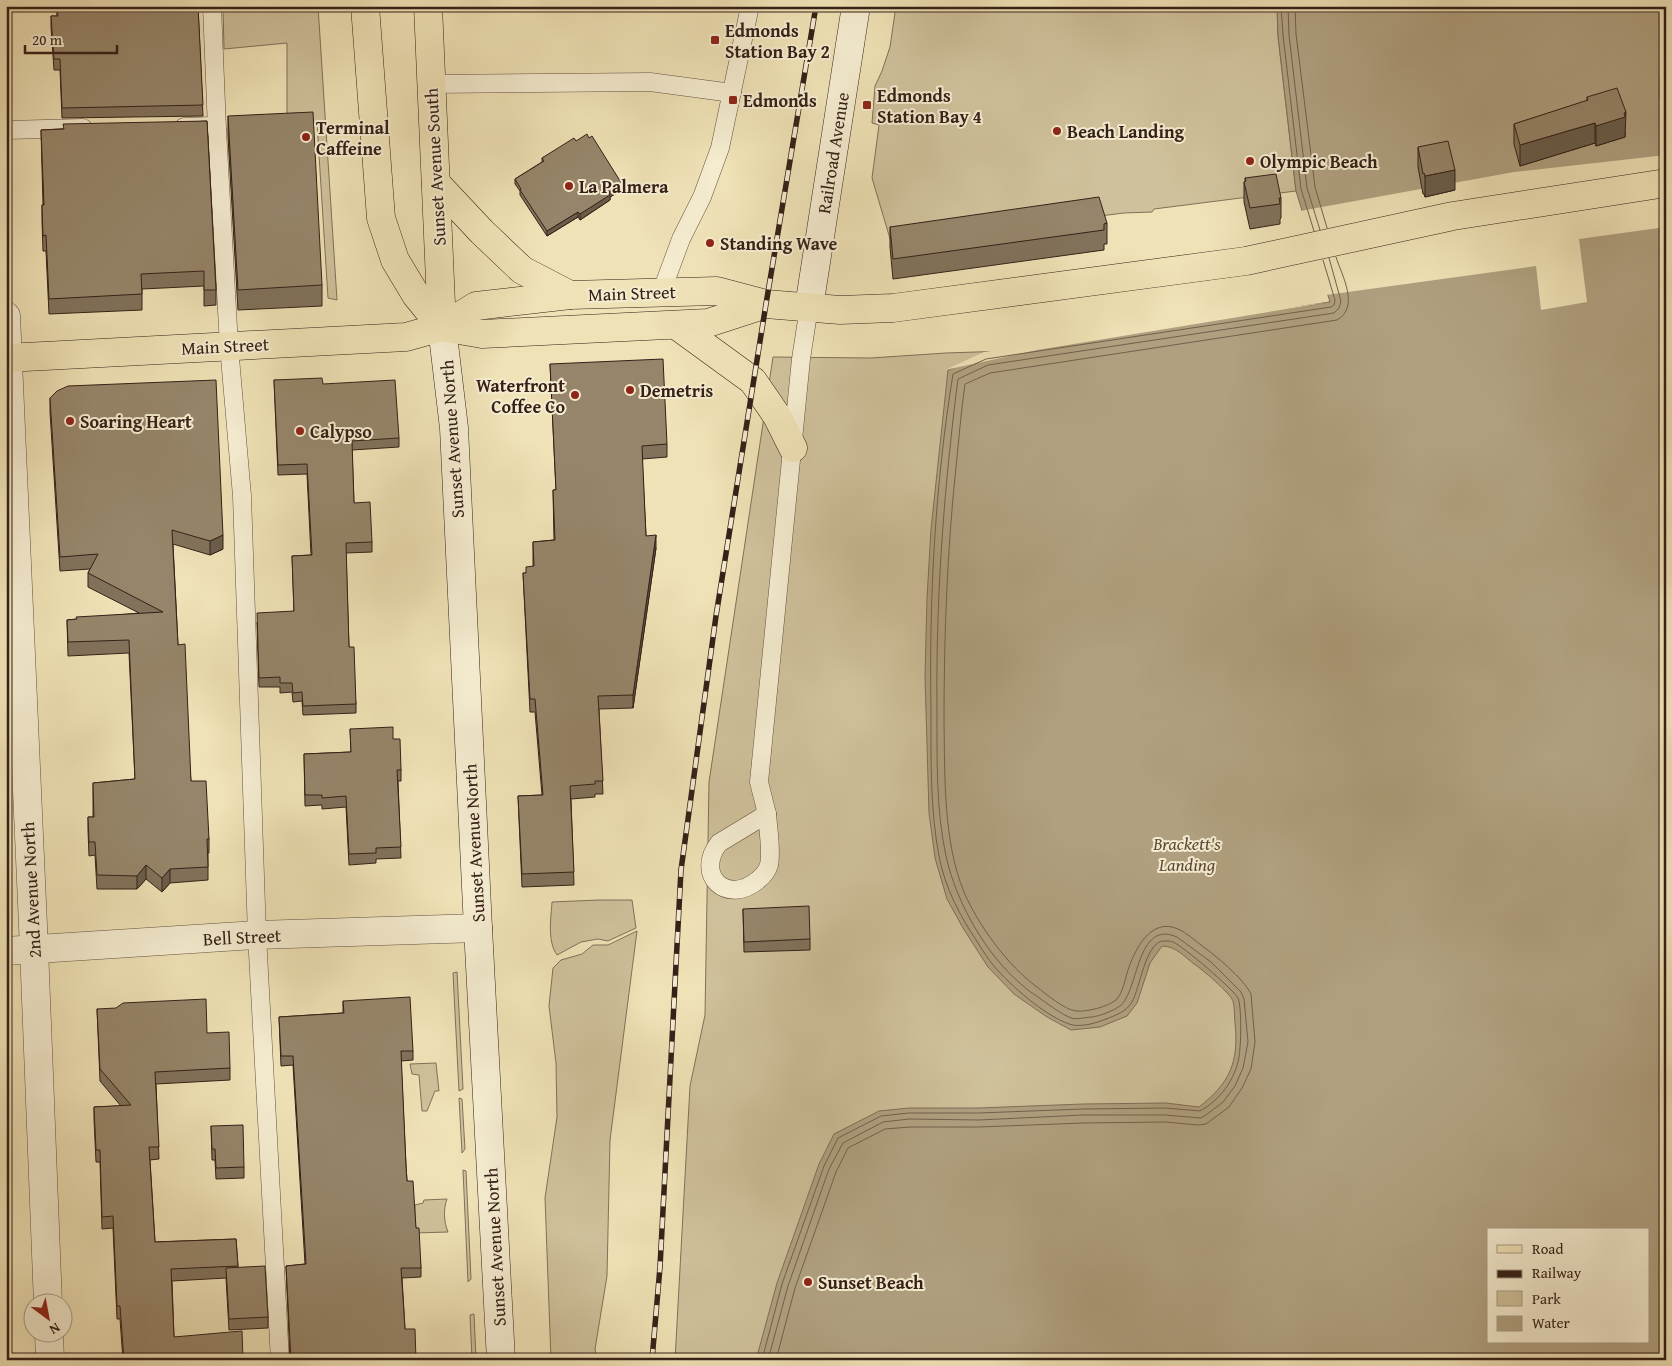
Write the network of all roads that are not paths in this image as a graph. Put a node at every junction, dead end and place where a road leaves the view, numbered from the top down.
1 (212, 6) edge
2 (364, 6) edge
3 (428, 6) edge
4 (750, 6) edge
5 (856, 6) edge
6 (431, 84) junction
7 (732, 93) junction
8 (172, 127) edge
9 (104, 128) edge
10 (217, 129) junction
11 (6, 130) edge
12 (436, 182) junction
13 (1666, 182) edge
14 (661, 293) junction
15 (570, 295) junction
16 (766, 304) junction
17 (809, 307) junction
18 (6, 316) edge
19 (676, 325) junction
20 (442, 327) junction
21 (229, 346) junction
22 (8, 358) edge
23 (793, 448) junction
24 (767, 814) dead end
25 (478, 928) junction
26 (257, 936) junction
27 (34, 948) junction
28 (6, 951) edge
29 (48, 1294) edge
30 (49, 1344) edge
31 (50, 1360) edge
32 (280, 1360) edge
33 (501, 1360) edge

1 - 10 lane
2 - 20 main road
3 - 6 main road, Sunset Avenue South
4 - 7 lane
5 - 17 street, Railroad Avenue
6 - 7 lane
6 - 12 main road, Sunset Avenue South
7 - 14 lane
8 - 10 lane
9 - 11 lane
10 - 21 lane
12 - 15 main road
12 - 20 main road, Sunset Avenue South
13 - 17 main road, Main Street
14 - 15 main road, Main Street
14 - 16 main road, Main Street
15 - 20 main road, Main Street
16 - 17 main road, Main Street
16 - 19 main road, Main Street
17 - 23 lane, Railroad Avenue
18 - 22 street, 2nd Avenue North
19 - 20 main road, Main Street
19 - 23 main road
20 - 21 main road, Main Street
20 - 25 street, Sunset Avenue North
21 - 22 main road, Main Street
21 - 26 lane
22 - 27 street, 2nd Avenue North
23 - 24 lane, Railroad Avenue
25 - 26 street, Bell Street
25 - 33 street, Sunset Avenue North
26 - 27 street, Bell Street
26 - 32 lane
27 - 28 street, Bell Street
27 - 29 street, 2nd Avenue North
30 - 31 street

